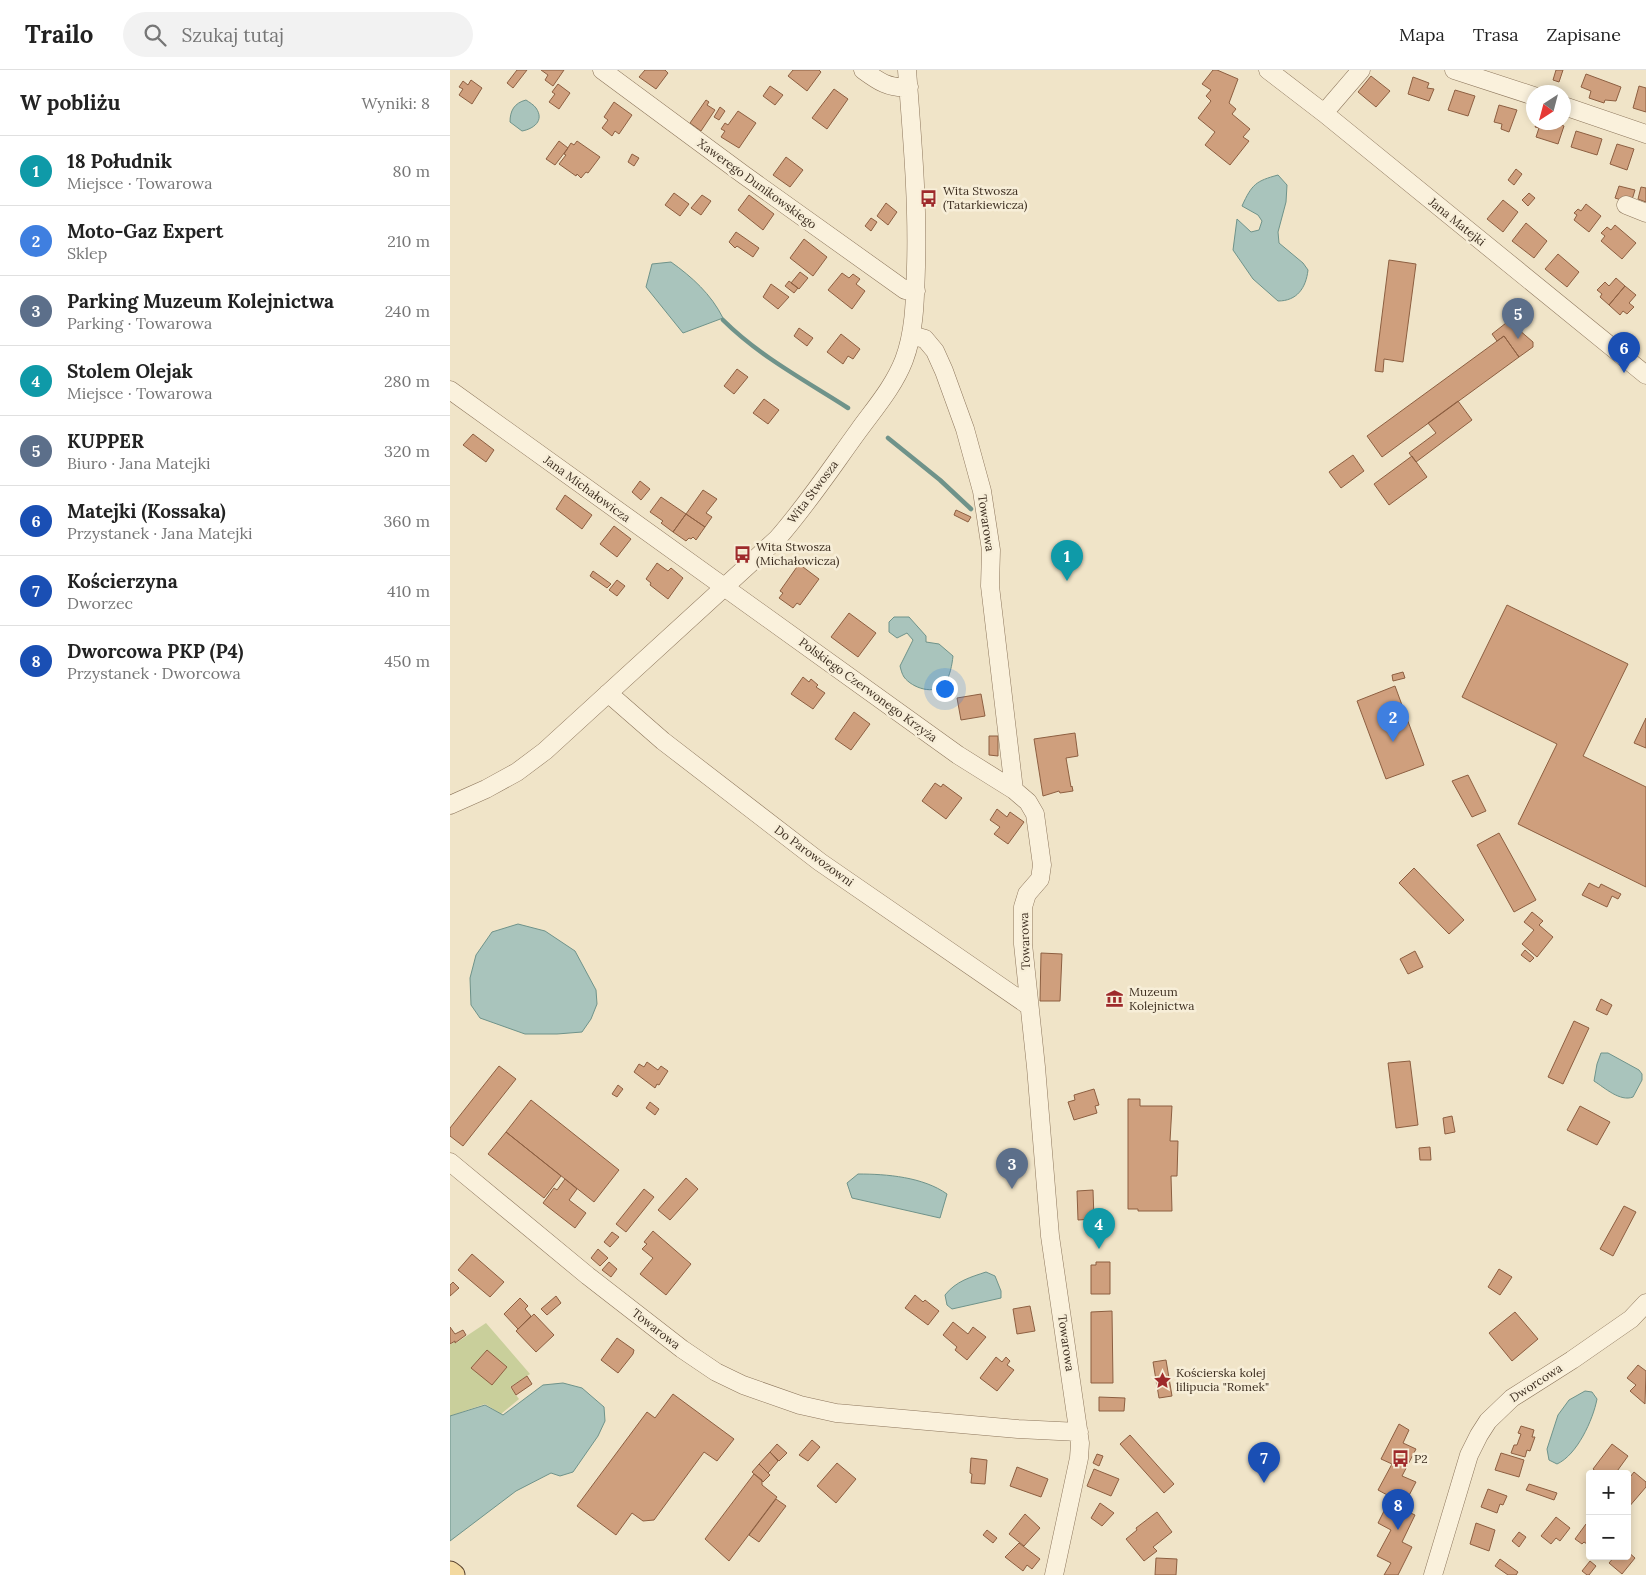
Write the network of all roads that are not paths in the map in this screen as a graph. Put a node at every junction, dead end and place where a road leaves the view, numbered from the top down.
1 (602, 70) edge
2 (864, 70) edge
3 (1268, 70) edge
4 (1361, 70) edge
5 (1454, 70) edge
6 (908, 79) edge
7 (1526, 93) edge
8 (1571, 108) edge
9 (1324, 113) junction
10 (1646, 134) edge
11 (1626, 206) dead end
12 (1646, 212) edge
13 (916, 291) junction
14 (912, 335) junction
15 (1646, 376) edge
16 (450, 390) edge
17 (725, 587) junction
18 (608, 693) junction
19 (1014, 790) junction
20 (450, 805) edge
21 (1029, 1006) junction
22 (450, 1162) edge
23 (1646, 1303) edge
24 (1079, 1432) junction
25 (450, 1572) edge
26 (454, 1575) edge
27 (1054, 1575) edge
28 (1433, 1575) edge

1 - 13 street, Xawerego Dunikowskiego
2 - 6 street
3 - 9 street, Jana Matejki
4 - 9 street
5 - 7 street
6 - 13 street, Wita Stwosza
8 - 10 street
9 - 15 street, Jana Matejki
11 - 12 street
13 - 14 street, Wita Stwosza
14 - 17 street, Wita Stwosza
14 - 19 street, Towarowa
16 - 17 street, Jana Michałowicza
17 - 18 street, Wita Stwosza
17 - 19 street, Polskiego Czerwonego Krzyża
18 - 20 street, Wita Stwosza
18 - 21 street, Do Parowozowni
19 - 21 street, Towarowa
21 - 24 street, Towarowa
22 - 24 street, Towarowa
23 - 28 street, Dworcowa
24 - 27 street, Towarowa
25 - 26 main road

